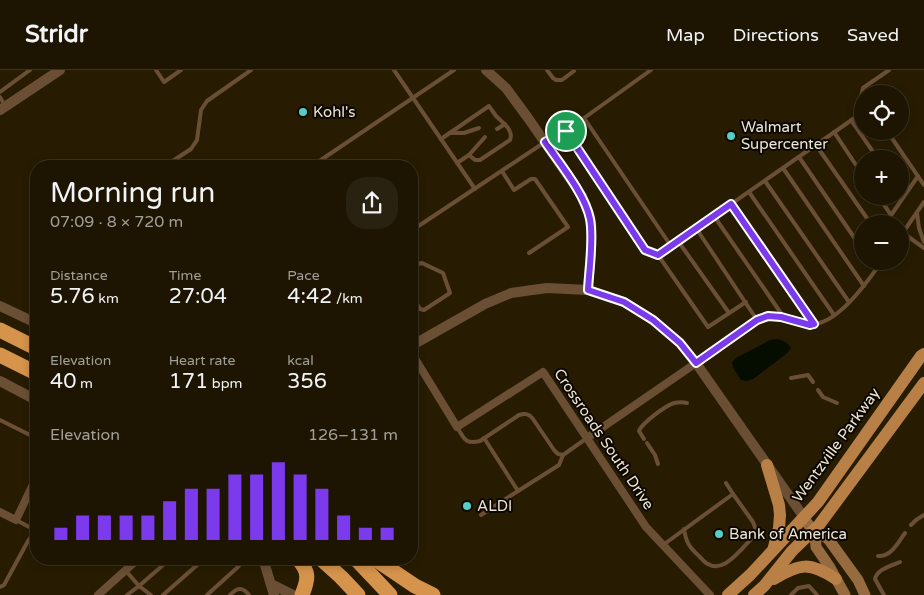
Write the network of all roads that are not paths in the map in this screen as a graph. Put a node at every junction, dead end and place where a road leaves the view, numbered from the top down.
1 (30, 70) edge
2 (60, 70) edge
3 (156, 70) edge
4 (181, 70) edge
5 (251, 70) edge
6 (394, 70) edge
7 (454, 70) edge
8 (486, 70) edge
9 (547, 70) edge
10 (574, 70) edge
11 (651, 70) edge
12 (890, 70) edge
13 (868, 85) edge
14 (0, 92) edge
15 (413, 98) junction
16 (2, 105) edge
17 (496, 116) junction
18 (584, 118) junction
19 (854, 118) edge
20 (491, 120) dead end
21 (851, 120) junction
22 (505, 124) junction
23 (479, 128) dead end
24 (497, 129) dead end
25 (566, 131) junction
26 (834, 132) junction
27 (450, 133) junction
28 (485, 137) dead end
29 (441, 139) junction
30 (893, 140) edge
31 (545, 142) junction
32 (816, 145) junction
33 (872, 150) edge
34 (469, 155) junction
35 (799, 157) junction
36 (174, 160) edge
37 (321, 160) edge
38 (854, 162) edge
39 (457, 163) junction
40 (783, 168) junction
41 (502, 171) junction
42 (918, 176) junction
43 (765, 181) junction
44 (924, 185) edge
45 (475, 189) junction
46 (909, 190) edge
47 (749, 192) junction
48 (924, 202) edge
49 (731, 204) junction
50 (884, 205) edge
51 (898, 205) edge
52 (917, 213) junction
53 (865, 215) edge
54 (891, 215) joint
55 (714, 216) junction
56 (909, 224) edge
57 (418, 226) edge
58 (696, 228) junction
59 (854, 236) edge
60 (909, 237) edge
61 (678, 241) junction
62 (924, 242) edge
63 (671, 246) junction
64 (924, 248) edge
65 (529, 253) dead end
66 (658, 255) junction
67 (418, 264) edge
68 (876, 270) edge
69 (864, 286) junction
70 (588, 290) junction
71 (746, 302) junction
72 (849, 302) junction
73 (0, 306) edge
74 (418, 306) edge
75 (729, 313) junction
76 (834, 316) junction
77 (785, 319) junction
78 (30, 320) edge
79 (757, 320) junction
80 (814, 324) junction
81 (0, 330) edge
82 (418, 342) edge
83 (30, 345) edge
84 (924, 354) edge
85 (0, 355) edge
86 (418, 363) edge
87 (696, 363) junction
88 (30, 370) edge
89 (791, 378) dead end
90 (0, 381) edge
91 (813, 382) dead end
92 (924, 382) edge
93 (818, 390) dead end
94 (30, 397) edge
95 (687, 403) dead end
96 (837, 403) dead end
97 (0, 420) edge
98 (457, 427) junction
99 (30, 435) edge
100 (484, 438) junction
101 (587, 438) junction
102 (562, 456) junction
103 (658, 464) dead end
104 (766, 465) junction
105 (726, 483) dead end
106 (30, 491) edge
107 (518, 491) junction
108 (733, 494) junction
109 (0, 512) edge
110 (481, 515) dead end
111 (924, 515) edge
112 (16, 520) junction
113 (30, 526) edge
114 (810, 526) junction
115 (911, 526) dead end
116 (684, 529) junction
117 (905, 533) dead end
118 (30, 538) edge
119 (663, 545) junction
120 (773, 551) junction
121 (878, 556) dead end
122 (900, 562) dead end
123 (131, 565) edge
124 (163, 565) edge
125 (197, 565) edge
126 (239, 565) edge
127 (265, 565) edge
128 (302, 565) edge
129 (328, 565) edge
130 (362, 565) edge
131 (384, 565) edge
132 (126, 570) junction
133 (838, 581) junction
134 (271, 584) junction
135 (139, 586) junction
136 (0, 588) edge
137 (759, 591) edge
138 (98, 595) edge
139 (127, 595) edge
140 (150, 595) edge
141 (163, 595) edge
142 (207, 595) edge
143 (230, 595) edge
144 (249, 595) edge
145 (274, 595) edge
146 (293, 595) edge
147 (302, 595) edge
148 (358, 595) edge
149 (390, 595) edge
150 (433, 595) edge
151 (710, 595) edge
152 (728, 595) edge
153 (791, 595) edge
154 (817, 595) edge
155 (845, 595) edge
156 (851, 595) edge
157 (865, 595) edge
158 (884, 595) edge

1 - 14 lane
2 - 16 street
3 - 4 lane
5 - 36 lane
6 - 15 lane
7 - 15 lane
8 - 31 street
9 - 10 lane
11 - 18 lane
12 - 13 lane
15 - 29 lane
15 - 37 lane
17 - 20 lane
17 - 22 lane
17 - 27 lane
18 - 25 lane
18 - 63 lane
19 - 21 lane
21 - 26 lane
21 - 33 lane
22 - 24 lane
22 - 34 lane
23 - 27 lane
25 - 31 lane
25 - 66 lane
26 - 32 lane
26 - 38 lane
27 - 29 lane
28 - 34 lane
29 - 39 lane
30 - 42 lane
31 - 41 lane
31 - 70 street
32 - 35 lane
32 - 53 lane
34 - 39 lane
35 - 40 lane
35 - 59 lane
39 - 45 lane
40 - 43 lane
40 - 69 lane
41 - 45 lane
41 - 65 lane
42 - 44 lane
42 - 46 lane
43 - 47 lane
43 - 72 lane
45 - 57 lane
47 - 49 lane
47 - 76 lane
48 - 52 lane
49 - 55 lane
49 - 80 lane
50 - 54 lane
51 - 54 lane
52 - 56 lane
52 - 62 lane
55 - 58 lane
55 - 77 lane
58 - 61 lane
58 - 71 lane
60 - 64 lane
61 - 63 lane
61 - 75 lane
63 - 66 lane
66 - 75 lane
67 - 74 lane
68 - 69 lane
69 - 72 lane
70 - 82 street
70 - 87 street
71 - 75 lane
71 - 79 lane
72 - 76 lane
73 - 78 street
76 - 80 lane
77 - 79 lane
77 - 80 lane
79 - 87 lane
81 - 83 highway
84 - 114 main road, Wentzville Parkway
85 - 88 highway
86 - 98 street
87 - 101 street
87 - 104 street
89 - 91 lane
90 - 94 street
92 - 114 main road, Wentzville Parkway
93 - 96 lane
95 - 103 lane
97 - 99 lane
98 - 100 lane
98 - 101 street, Crossroads South Drive
100 - 102 lane
100 - 107 lane
101 - 102 lane
101 - 119 street, Crossroads South Drive
102 - 107 lane
104 - 114 street
104 - 120 main road
105 - 108 lane
106 - 112 street
107 - 110 lane
108 - 116 lane
108 - 116 lane
109 - 112 street
111 - 115 lane
112 - 113 lane
114 - 120 main road, Wentzville Parkway
114 - 133 main road
114 - 137 main road, Wentzville Parkway
114 - 157 main road
116 - 119 lane
117 - 121 lane
118 - 136 lane
119 - 151 street, Crossroads South Drive
120 - 152 main road, Wentzville Parkway
122 - 158 lane
123 - 132 street
124 - 135 lane
125 - 141 lane
126 - 142 lane
127 - 134 street
128 - 147 highway
129 - 148 highway
130 - 149 highway
131 - 150 highway
132 - 135 lane
132 - 138 street
133 - 137 main road
133 - 155 main road
133 - 156 main road
134 - 145 street
134 - 146 street
135 - 139 lane
135 - 140 lane
143 - 144 lane
153 - 154 lane

